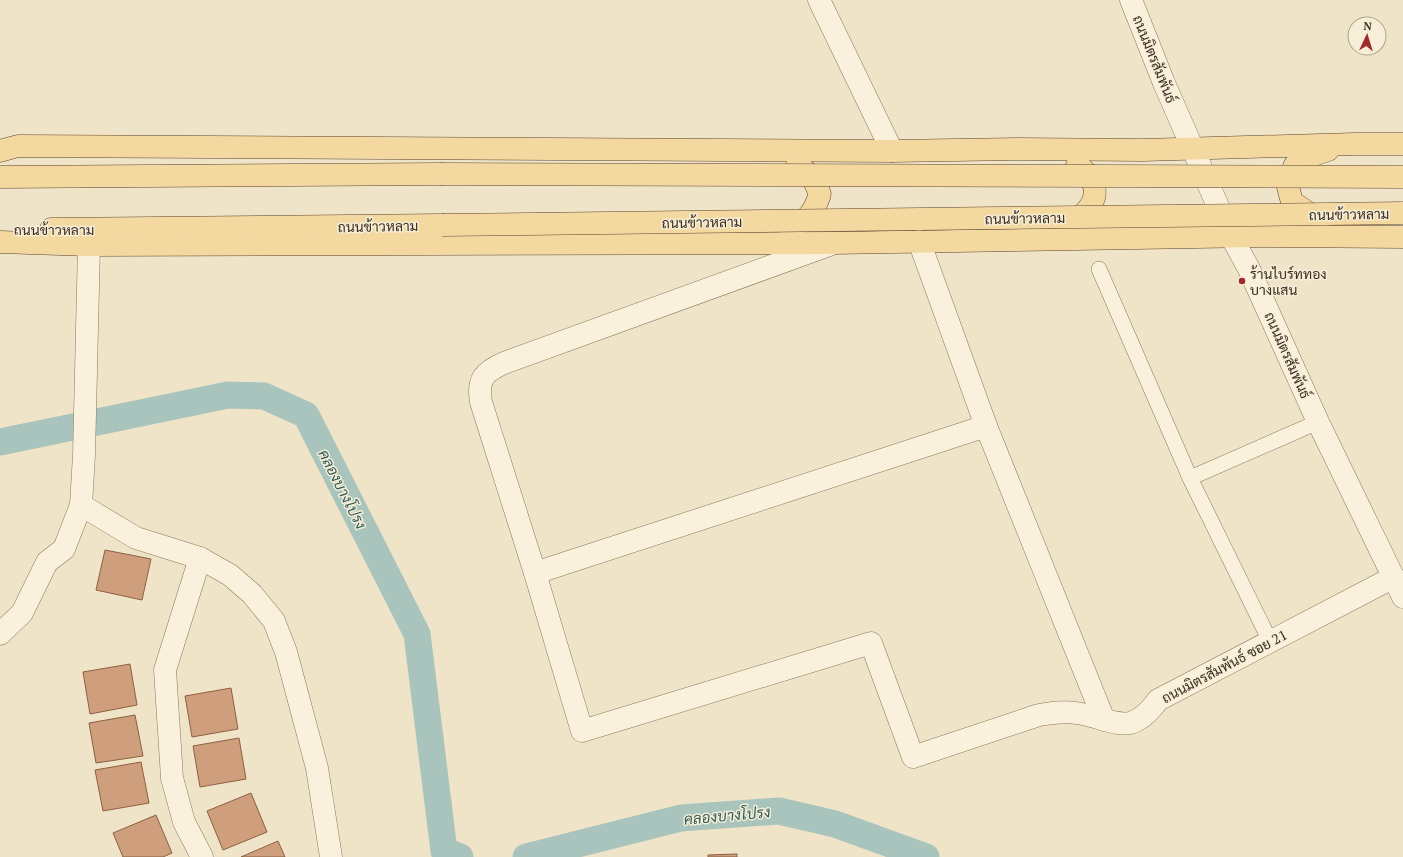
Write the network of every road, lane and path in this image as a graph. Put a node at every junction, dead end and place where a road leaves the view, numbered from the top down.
1 (819, 0) edge
2 (1131, 0) edge
3 (1355, 144) junction
4 (1403, 144) edge
5 (1017, 148) junction
6 (1193, 149) junction
7 (731, 150) junction
8 (0, 151) edge
9 (892, 151) junction
10 (0, 177) edge
11 (1403, 177) edge
12 (1403, 213) edge
13 (0, 230) edge
14 (1231, 236) junction
15 (1363, 237) junction
16 (1403, 238) edge
17 (919, 241) junction
18 (1005, 241) junction
19 (0, 242) edge
20 (732, 242) junction
21 (833, 243) junction
22 (89, 245) junction
23 (1099, 269) dead end
24 (1318, 422) junction
25 (986, 426) junction
26 (1190, 478) junction
27 (81, 505) junction
28 (200, 558) junction
29 (535, 573) junction
30 (1394, 577) junction
31 (1403, 597) edge
32 (0, 634) edge
33 (1270, 641) junction
34 (1104, 720) junction
35 (202, 857) edge
36 (331, 857) edge

1 - 9 street
2 - 6 street, ถนนมิตรสัมพันธ์
3 - 4 main road
3 - 6 main road
3 - 15 main road
5 - 6 main road
5 - 9 main road
5 - 18 main road
6 - 14 street, ถนนมิตรสัมพันธ์
7 - 8 main road
7 - 9 main road
7 - 20 main road
10 - 11 main road, bridge
12 - 13 main road, ถนนข้าวหลาม, bridge
14 - 15 main road
14 - 18 main road
14 - 24 street, ถนนมิตรสัมพันธ์
15 - 16 main road
17 - 18 main road
17 - 21 main road
17 - 25 street
19 - 22 main road
20 - 21 main road
20 - 22 main road
21 - 29 street
22 - 27 street
23 - 26 lane
24 - 26 lane
24 - 30 street, ถนนมิตรสัมพันธ์
25 - 29 street
25 - 34 street
26 - 33 lane
27 - 28 street
27 - 32 street
28 - 35 street
28 - 36 street
29 - 34 street, ถนนมิตรสัมพันธ์ ซอย 21
30 - 31 street, ถนนมิตรสัมพันธ์
30 - 33 street, ถนนมิตรสัมพันธ์ ซอย 21
33 - 34 street, ถนนมิตรสัมพันธ์ ซอย 21

